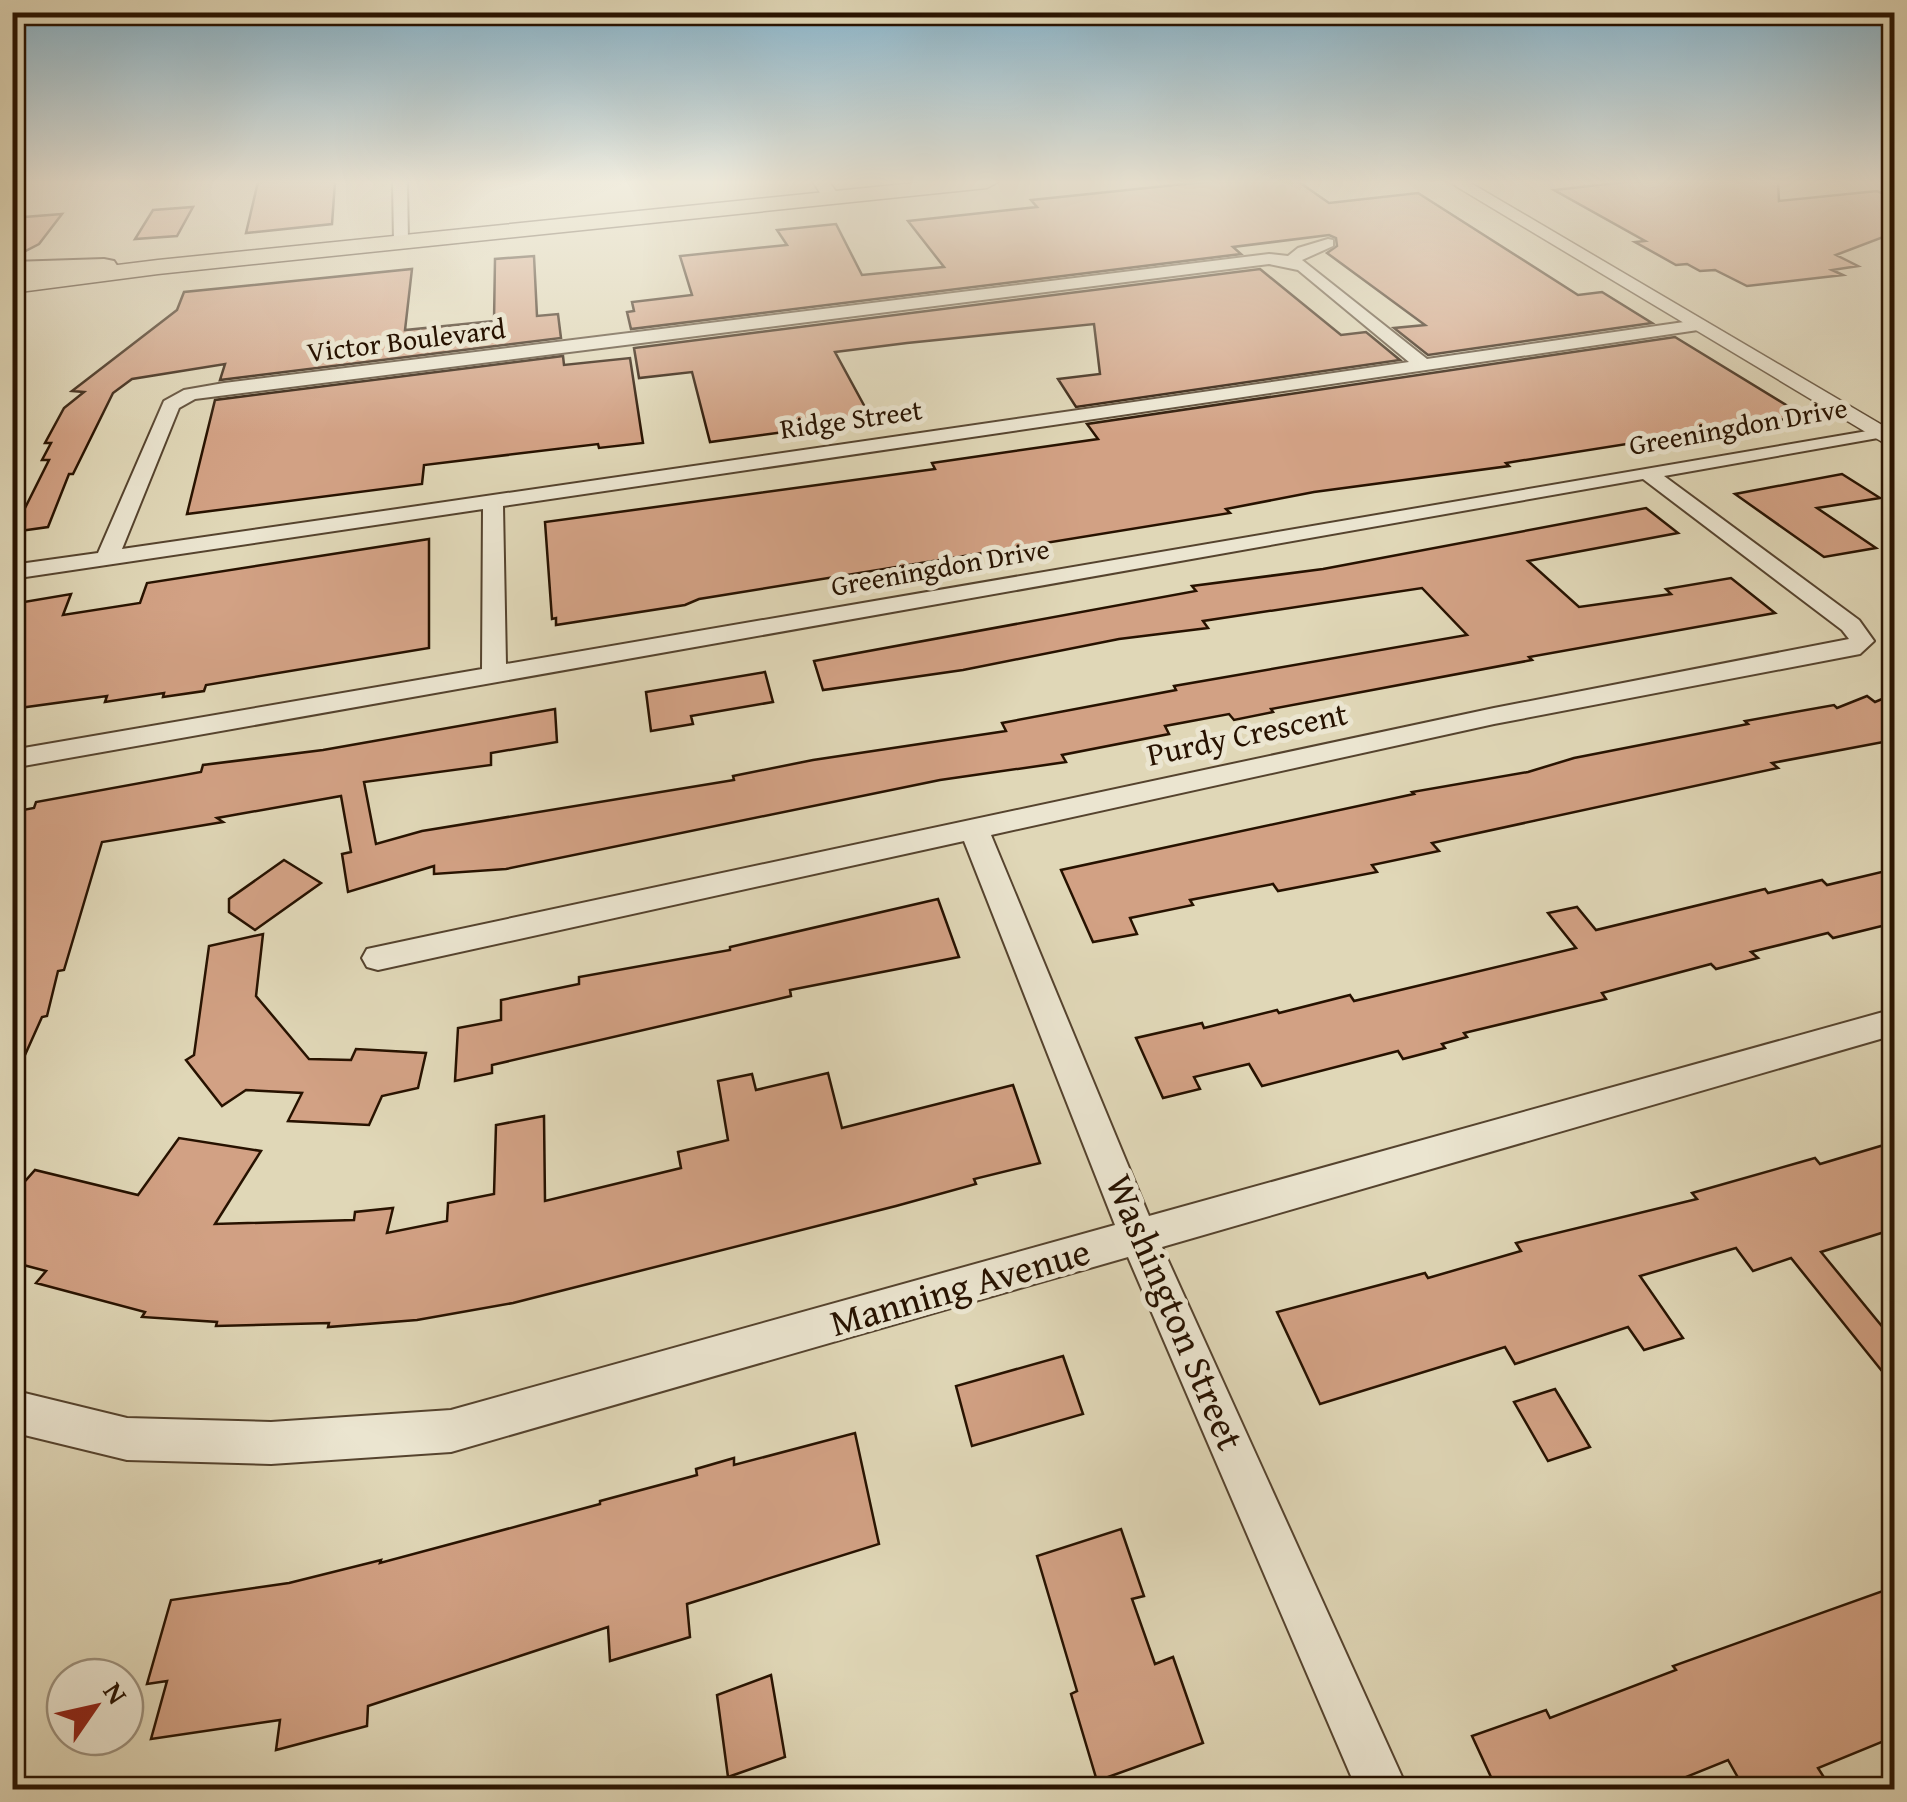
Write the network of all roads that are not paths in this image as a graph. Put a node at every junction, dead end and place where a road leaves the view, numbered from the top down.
1 (155, 266) edge
2 (158, 266) edge
3 (1212, 266) edge
4 (1298, 266) edge
5 (1599, 266) edge
6 (104, 268) joint
7 (12, 274) edge
8 (12, 286) edge
9 (1698, 325) junction
10 (1423, 365) junction
11 (1886, 437) edge
12 (1646, 472) junction
13 (493, 502) junction
14 (107, 558) junction
15 (12, 572) edge
16 (494, 676) junction
17 (12, 759) edge
18 (976, 832) junction
19 (378, 958) dead end
20 (1894, 1022) edge
21 (1138, 1236) junction
22 (12, 1411) edge
23 (1383, 1790) edge

1 - 6 main road
2 - 8 main road
3 - 14 street, Victor Boulevard
4 - 10 street
5 - 9 street
6 - 7 highway
9 - 10 street, Ridge Street
9 - 11 street
10 - 13 street, Ridge Street
11 - 12 street, Greeningdon Drive
12 - 16 street, Greeningdon Drive
12 - 18 street, Purdy Crescent
13 - 14 street, Ridge Street
13 - 16 street
14 - 15 street, Ridge Street
16 - 17 street, Greeningdon Drive
18 - 19 street, Purdy Crescent
18 - 21 street, Washington Street
20 - 21 street, Manning Avenue
21 - 22 street, Manning Avenue
21 - 23 street, Washington Street

